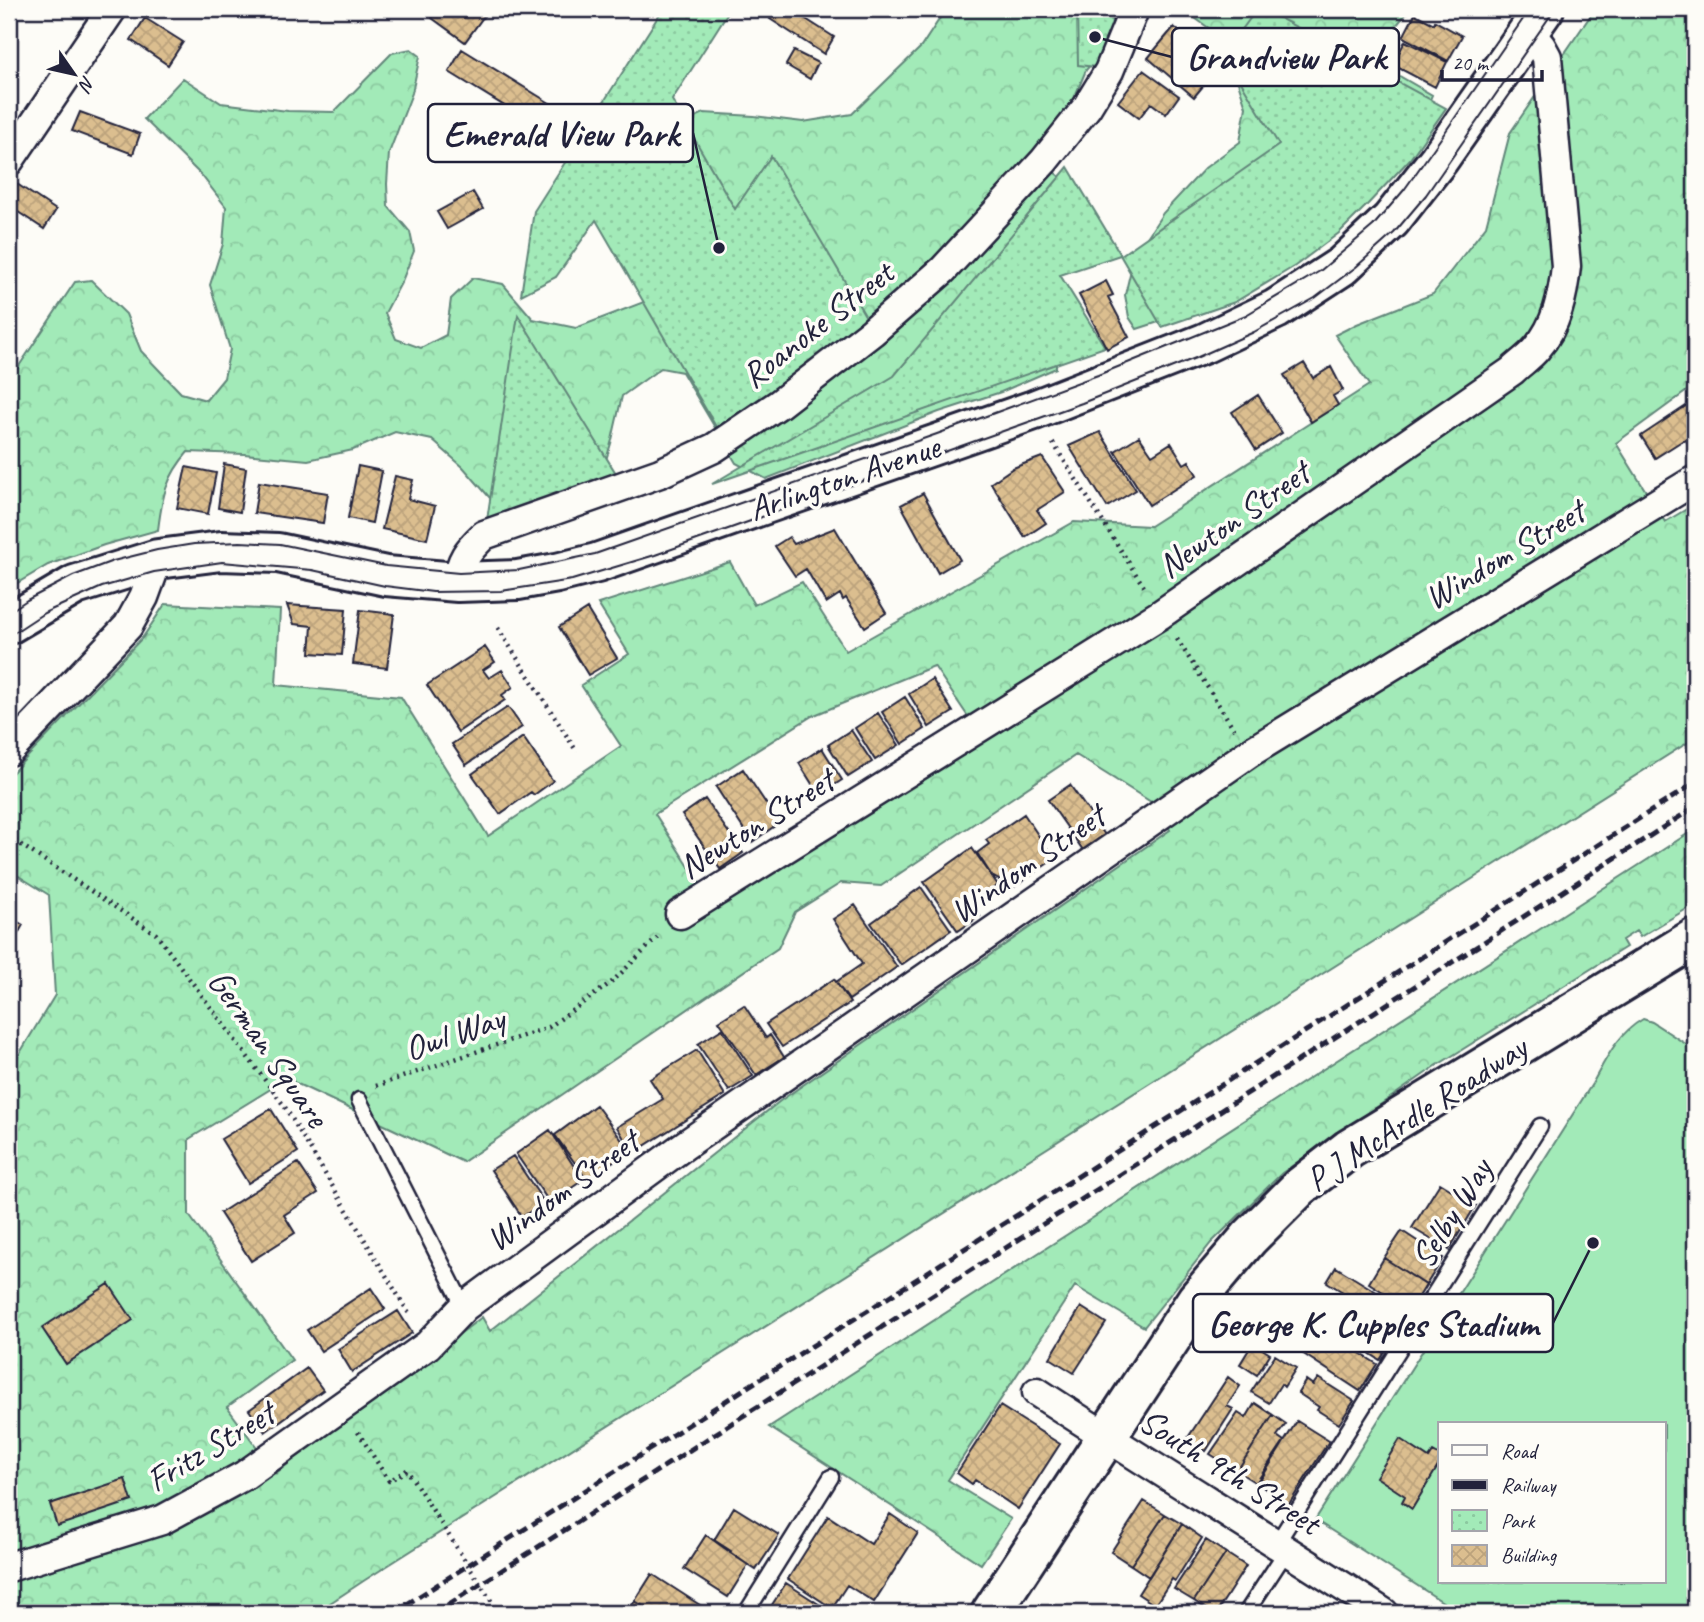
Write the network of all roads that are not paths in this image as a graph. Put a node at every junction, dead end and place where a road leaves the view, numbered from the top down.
1 (112, 9) edge
2 (1133, 9) edge
3 (1536, 19) edge
4 (9, 161) edge
5 (1695, 480) edge
6 (158, 559) junction
7 (458, 582) junction
8 (9, 624) edge
9 (9, 751) edge
10 (680, 914) road end
11 (1695, 938) edge
12 (359, 1100) dead end
13 (1540, 1126) dead end
14 (464, 1307) junction
15 (428, 1345) joint
16 (1037, 1392) dead end
17 (1105, 1437) junction
18 (831, 1477) dead end
19 (1282, 1547) junction
20 (9, 1567) edge
21 (746, 1613) edge
22 (991, 1613) edge
23 (1246, 1613) edge
24 (1384, 1613) edge

1 - 4 street
2 - 7 street, Roanoke Street
3 - 7 main road, Arlington Avenue
3 - 10 street, Newton Street
5 - 14 street, Windom Street
6 - 7 main road, Arlington Avenue
6 - 8 main road, Arlington Avenue
6 - 9 street
11 - 17 main road, P J McArdle Roadway
12 - 14 lane
13 - 19 lane, Selby Way
14 - 15 street, Windom Street
15 - 20 street, Fritz Street
16 - 17 street, South 9th Street
17 - 19 street, South 9th Street
17 - 22 main road, P J McArdle Roadway
18 - 21 lane
19 - 23 lane, Selby Way
19 - 24 street, South 9th Street

